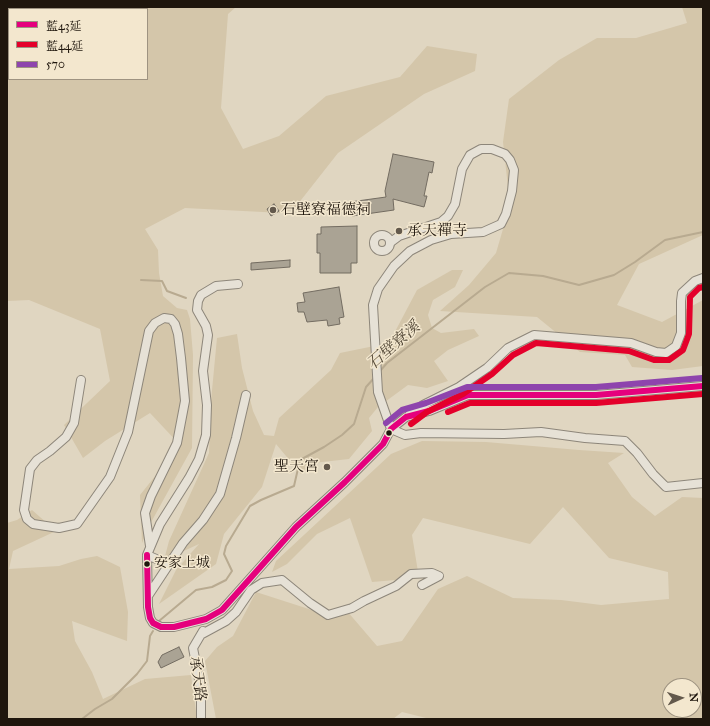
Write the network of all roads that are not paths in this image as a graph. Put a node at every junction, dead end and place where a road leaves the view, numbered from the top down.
1 (391, 242) dead end
2 (703, 278) edge
3 (238, 284) dead end
4 (81, 380) dead end
5 (703, 386) edge
6 (246, 395) dead end
7 (406, 417) junction
8 (391, 429) junction
9 (703, 483) edge
10 (150, 546) junction
11 (147, 555) junction
12 (168, 564) junction
13 (422, 585) dead end
14 (148, 596) junction
15 (206, 618) junction
16 (202, 634) junction
17 (201, 719) edge

1 - 8 street
2 - 7 street
3 - 10 street
4 - 10 street
5 - 7 street
6 - 12 street
7 - 8 street
8 - 9 street
8 - 15 street
10 - 11 street
11 - 12 street
11 - 14 street
12 - 14 street
13 - 16 street
14 - 15 street
15 - 16 street, 承天路
16 - 17 street, 承天路

